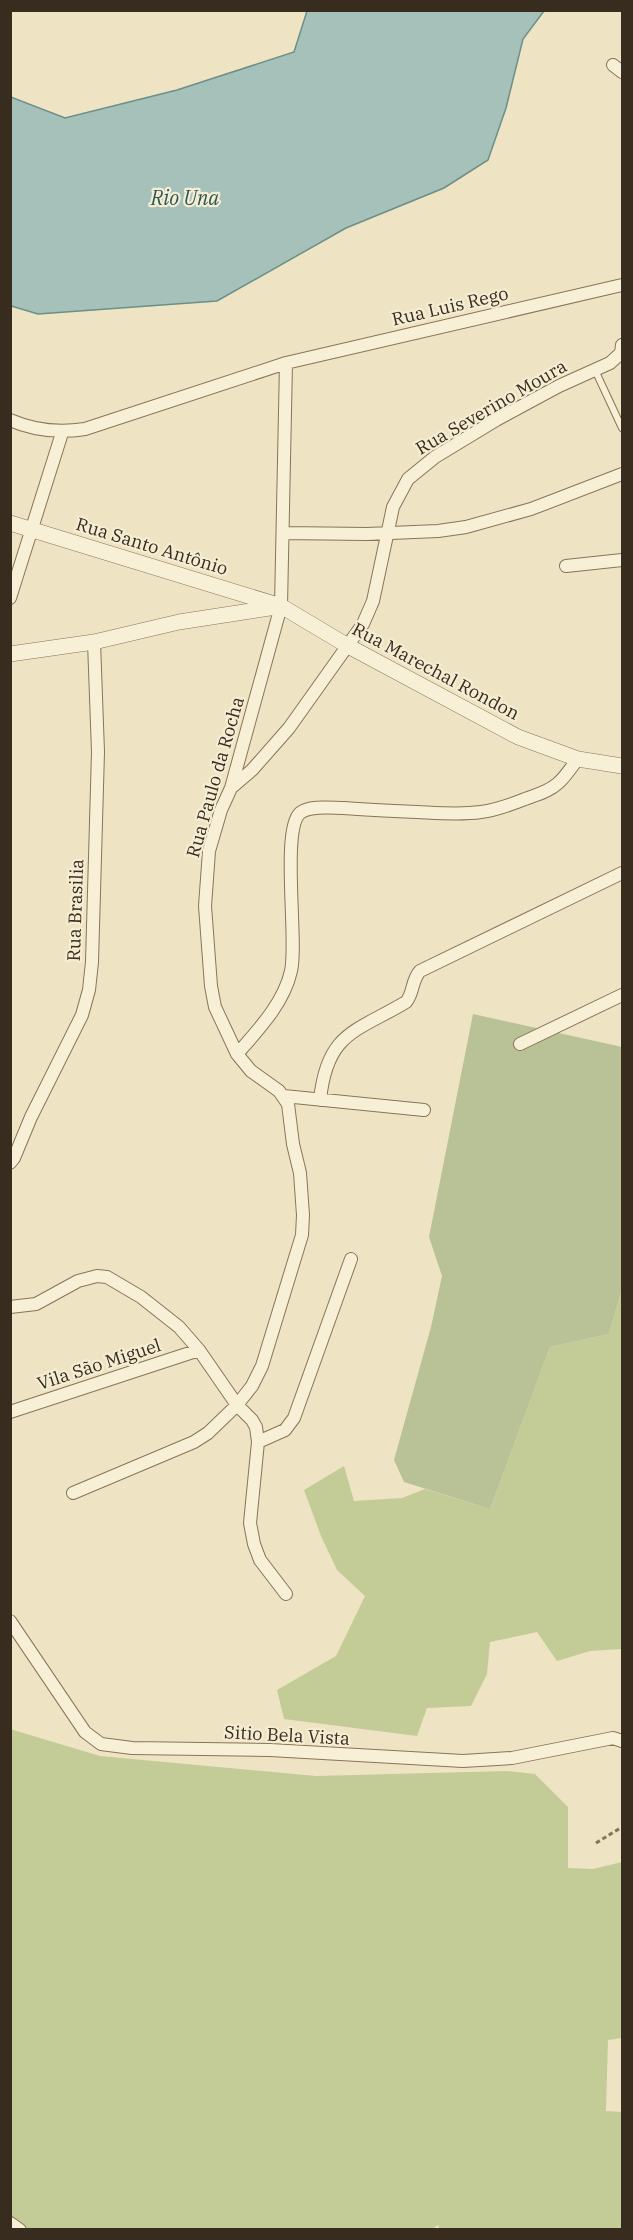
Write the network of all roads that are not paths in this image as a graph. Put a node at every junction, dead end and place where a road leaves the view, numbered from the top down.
1 (622, 285) edge
2 (622, 299) edge
3 (622, 345) edge
4 (286, 363) junction
5 (595, 370) junction
6 (10, 420) edge
7 (622, 428) edge
8 (62, 433) junction
9 (622, 474) edge
10 (10, 523) edge
11 (31, 530) junction
12 (283, 532) junction
13 (386, 532) junction
14 (622, 560) edge
15 (566, 566) dead end
16 (10, 598) edge
17 (281, 606) junction
18 (94, 642) junction
19 (348, 646) junction
20 (11, 654) edge
21 (578, 759) junction
22 (622, 766) edge
23 (231, 788) junction
24 (622, 873) edge
25 (622, 995) edge
26 (520, 1044) dead end
27 (237, 1054) junction
28 (284, 1096) junction
29 (320, 1100) junction
30 (423, 1110) dead end
31 (10, 1162) edge
32 (351, 1259) dead end
33 (10, 1307) edge
34 (200, 1350) junction
35 (237, 1405) junction
36 (10, 1412) edge
37 (258, 1442) junction
38 (73, 1493) dead end
39 (286, 1594) dead end
40 (10, 1621) edge
41 (622, 1741) edge
42 (10, 2223) edge
43 (20, 2229) edge

1 - 2 street
1 - 4 street, Rua Luis Rego
3 - 5 street, Rua Severino Moura
4 - 8 street, Rua Luis Rego
4 - 12 street, Rua Paulo da Rocha
5 - 7 lane
5 - 13 street, Rua Severino Moura
6 - 8 street
8 - 11 street
9 - 13 street
10 - 11 street, Rua Santo Antônio
11 - 16 street
11 - 17 street, Rua Santo Antônio
12 - 13 street
12 - 17 street, Rua Paulo da Rocha
13 - 19 street, Rua Severino Moura
14 - 15 street
17 - 18 street
17 - 19 street, Rua Marechal Rondon
17 - 23 street, Rua Paulo da Rocha
18 - 20 street
18 - 31 street, Rua Brasilia
19 - 21 street, Rua Marechal Rondon
19 - 23 street, Rua Severino Moura
21 - 22 street, Rua Marechal Rondon
21 - 27 street
23 - 27 street, Rua Paulo da Rocha
24 - 29 street
25 - 26 street
27 - 28 street, Rua Paulo da Rocha
28 - 29 street
28 - 35 street
29 - 30 street
32 - 37 street
33 - 34 street
34 - 35 street
34 - 36 street, Vila São Miguel
35 - 37 street
35 - 38 street
37 - 39 street
40 - 41 street, Sitio Bela Vista
42 - 43 street

